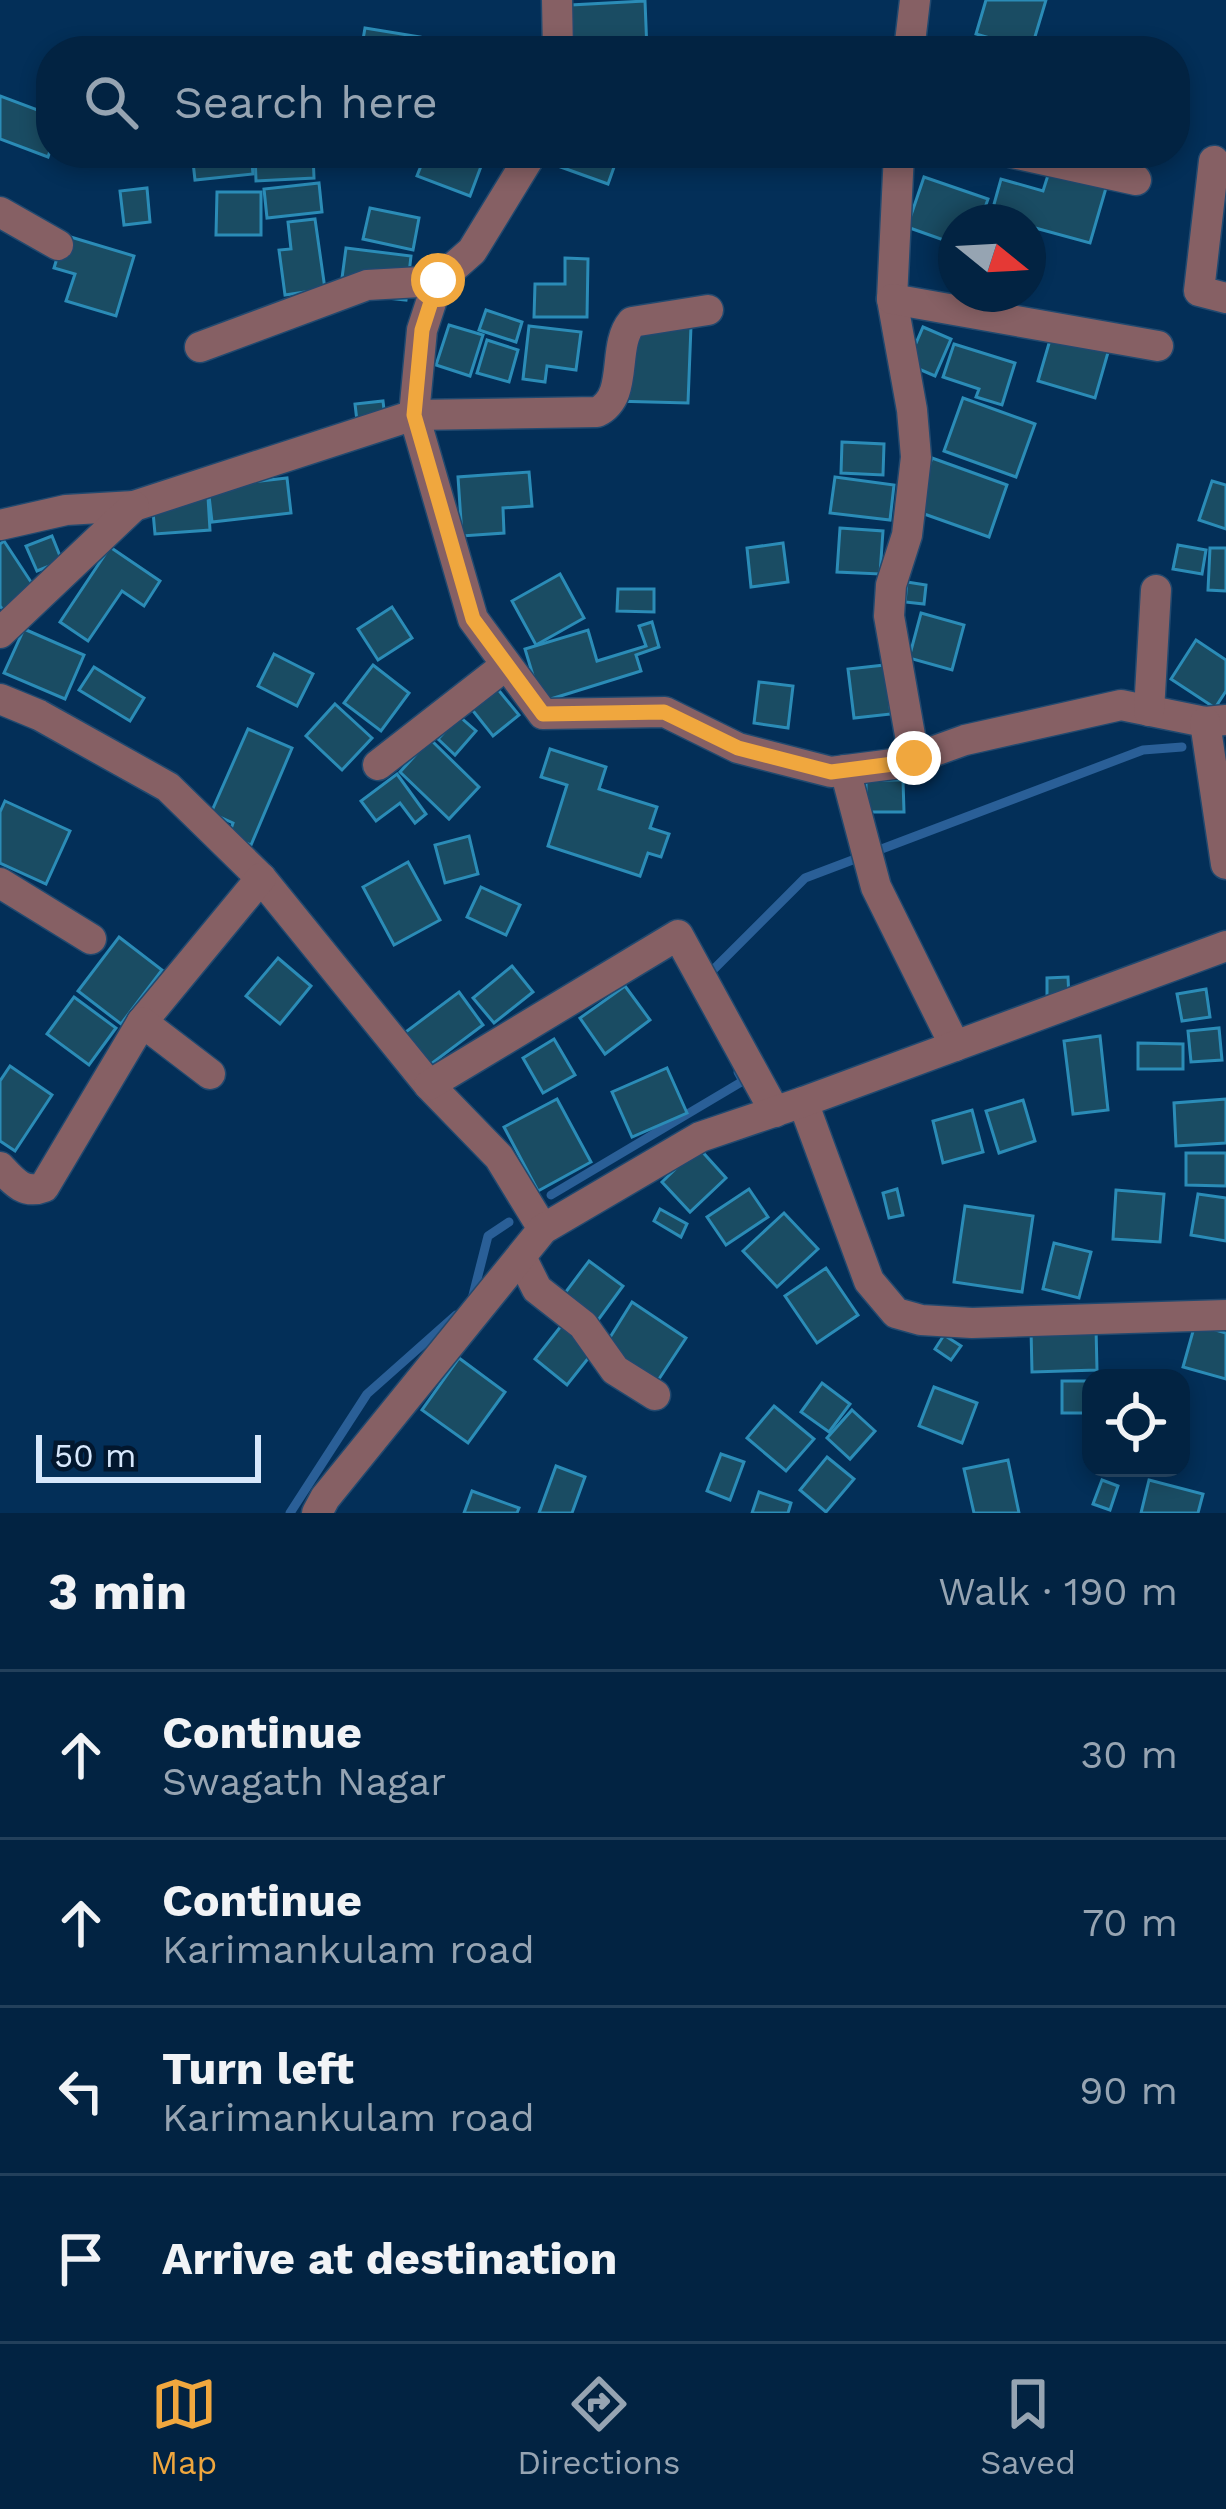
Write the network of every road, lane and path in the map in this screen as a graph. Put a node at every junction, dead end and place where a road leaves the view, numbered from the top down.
1 (556, 0) edge
2 (915, 0) edge
3 (557, 36) edge
4 (911, 36) edge
5 (1214, 161) dead end
6 (523, 168) edge
7 (898, 168) edge
8 (1081, 168) edge
9 (1136, 180) dead end
10 (0, 212) edge
11 (58, 245) dead end
12 (438, 280) junction
13 (892, 298) junction
14 (1226, 298) edge
15 (708, 310) dead end
16 (1158, 346) dead end
17 (200, 347) dead end
18 (414, 415) junction
19 (134, 506) junction
20 (0, 525) edge
21 (1156, 590) dead end
22 (0, 633) edge
23 (505, 666) junction
24 (0, 700) edge
25 (1149, 711) junction
26 (1216, 721) edge
27 (914, 758) junction
28 (378, 765) dead end
29 (845, 770) junction
30 (1226, 864) edge
31 (261, 878) junction
32 (0, 883) edge
33 (91, 939) dead end
34 (1226, 946) edge
35 (142, 1022) junction
36 (956, 1046) junction
37 (210, 1074) dead end
38 (429, 1085) junction
39 (789, 1107) junction
40 (2, 1173) edge
41 (543, 1229) junction
42 (521, 1257) junction
43 (1226, 1315) edge
44 (655, 1395) dead end
45 (327, 1508) edge

1 - 3 street
2 - 4 street
5 - 14 street
6 - 12 street
7 - 13 street
8 - 9 street
10 - 11 street
12 - 17 street
12 - 18 street
13 - 16 street
13 - 27 street
15 - 18 street
18 - 19 street
18 - 23 street
19 - 20 street
19 - 22 street
21 - 25 street
23 - 28 street
23 - 29 street
24 - 31 street
25 - 26 street
25 - 27 street
26 - 30 street
27 - 29 street
29 - 36 street
31 - 35 street
31 - 38 street
32 - 33 street
34 - 36 street
35 - 37 street
35 - 40 street
36 - 39 street
38 - 39 street
38 - 41 street
39 - 41 street
39 - 43 street
41 - 42 street
42 - 44 street
42 - 45 street

